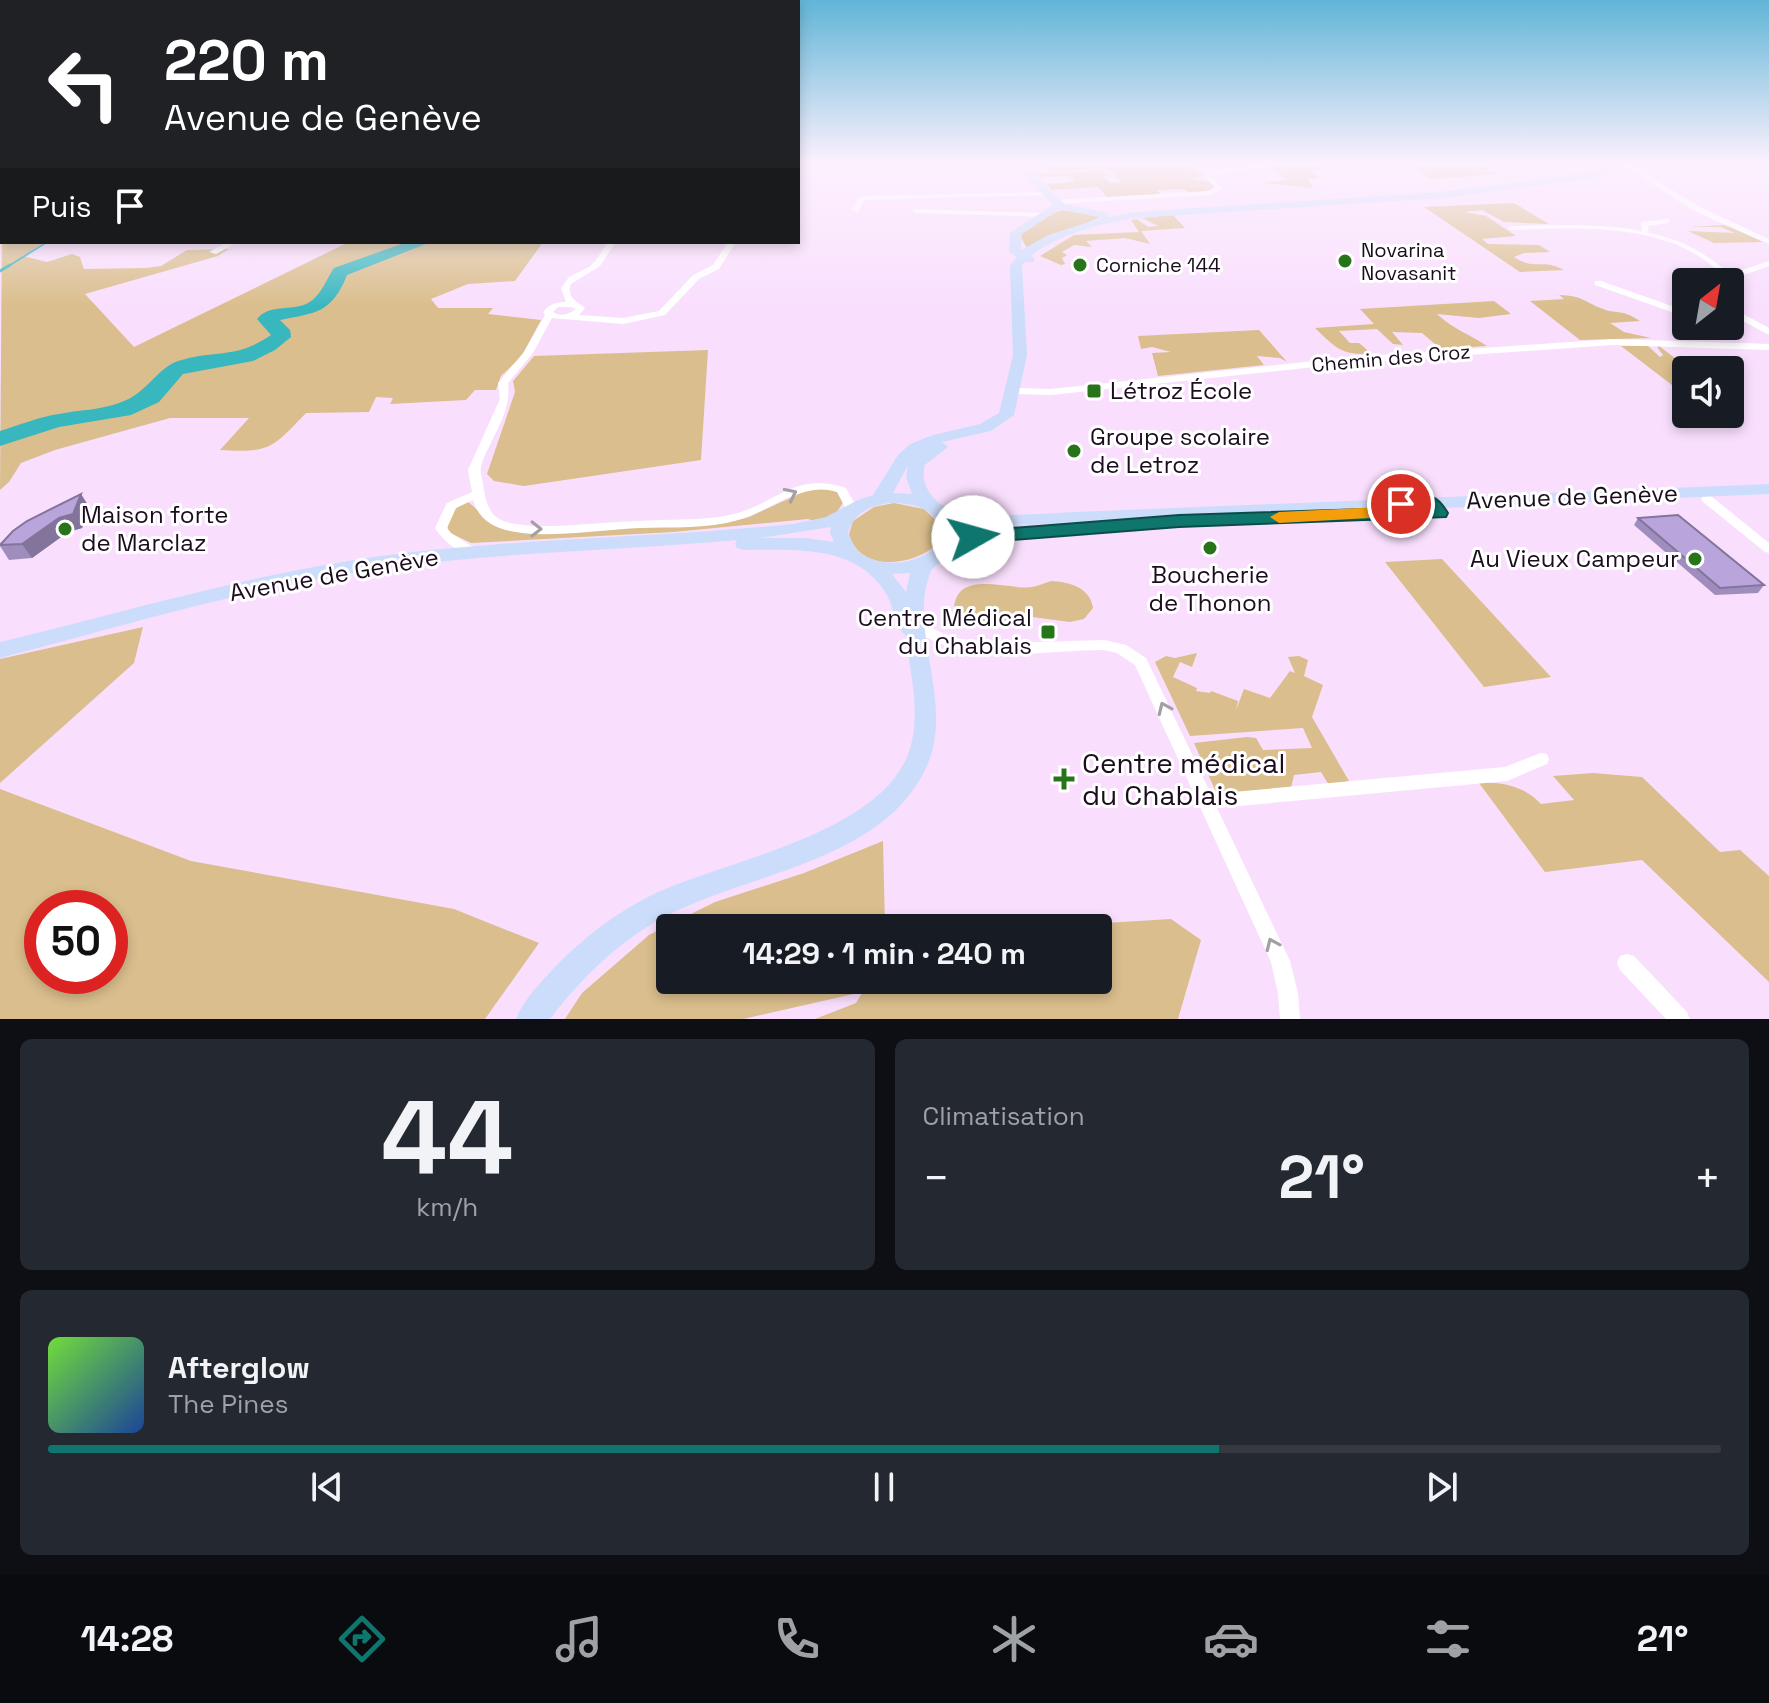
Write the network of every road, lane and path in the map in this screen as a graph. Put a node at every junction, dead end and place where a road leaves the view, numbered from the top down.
1 (935, 212) edge
2 (1048, 212) edge
3 (1077, 212) edge
4 (1186, 212) edge
5 (1703, 212) edge
6 (1047, 215) junction
7 (1130, 215) junction
8 (1666, 221) dead end
9 (1512, 228) dead end
10 (1646, 235) junction
11 (1769, 242) edge
12 (230, 244) edge
13 (611, 244) edge
14 (731, 244) edge
15 (213, 252) dead end
16 (1025, 255) junction
17 (1769, 263) edge
18 (1718, 265) junction
19 (1720, 268) edge
20 (1749, 271) junction
21 (1744, 273) edge
22 (1598, 283) dead end
23 (573, 304) junction
24 (1672, 309) edge
25 (564, 317) junction
26 (590, 319) junction
27 (547, 320) junction
28 (1744, 320) edge
29 (1769, 332) edge
30 (1769, 347) edge
31 (1019, 391) junction
32 (957, 438) junction
33 (1769, 489) edge
34 (479, 493) junction
35 (1703, 496) junction
36 (1769, 496) edge
37 (879, 499) junction
38 (927, 503) junction
39 (1447, 506) junction
40 (849, 513) junction
41 (944, 514) junction
42 (673, 541) junction
43 (951, 544) junction
44 (1769, 549) edge
45 (846, 550) junction
46 (472, 552) junction
47 (868, 564) junction
48 (925, 564) junction
49 (915, 632) junction
50 (0, 650) edge
51 (1541, 759) dead end
52 (1206, 802) junction
53 (1627, 963) dead end
54 (531, 1019) edge
55 (1290, 1019) edge
56 (1680, 1019) edge

1 - 6 street
2 - 6 main road
3 - 7 main road
4 - 7 main road
5 - 11 street
6 - 16 main road
7 - 16 main road
8 - 10 street
9 - 10 street
10 - 18 street
12 - 15 street
13 - 23 street
14 - 26 street
16 - 31 main road
17 - 20 street
18 - 19 street
18 - 20 street
20 - 21 street
22 - 24 street
23 - 25 street
23 - 26 street
23 - 27 street
25 - 26 street
25 - 27 street
27 - 34 street
28 - 29 street
30 - 31 street, Chemin des Croz
31 - 32 main road
32 - 37 main road
32 - 38 main road
33 - 35 main road, Avenue de Genève
34 -> 40 street
34 - 46 street
35 - 36 main road, Avenue de Genève
35 - 39 main road, Avenue de Genève
35 - 44 street
37 - 38 main road
37 - 40 main road
38 - 41 main road
39 - 41 main road, Avenue de Genève
39 - 43 main road, Avenue de Genève
40 - 42 main road, Avenue de Genève
40 - 45 main road
41 - 43 main road
42 - 45 main road, Avenue de Genève
42 - 46 main road, Avenue de Genève
43 - 48 main road
45 - 47 main road
46 - 50 main road, Avenue de Genève
47 - 48 main road
47 - 49 main road
48 - 49 main road
52 -> 49 street
49 - 54 main road
51 - 52 street
55 -> 52 street
53 - 56 street

